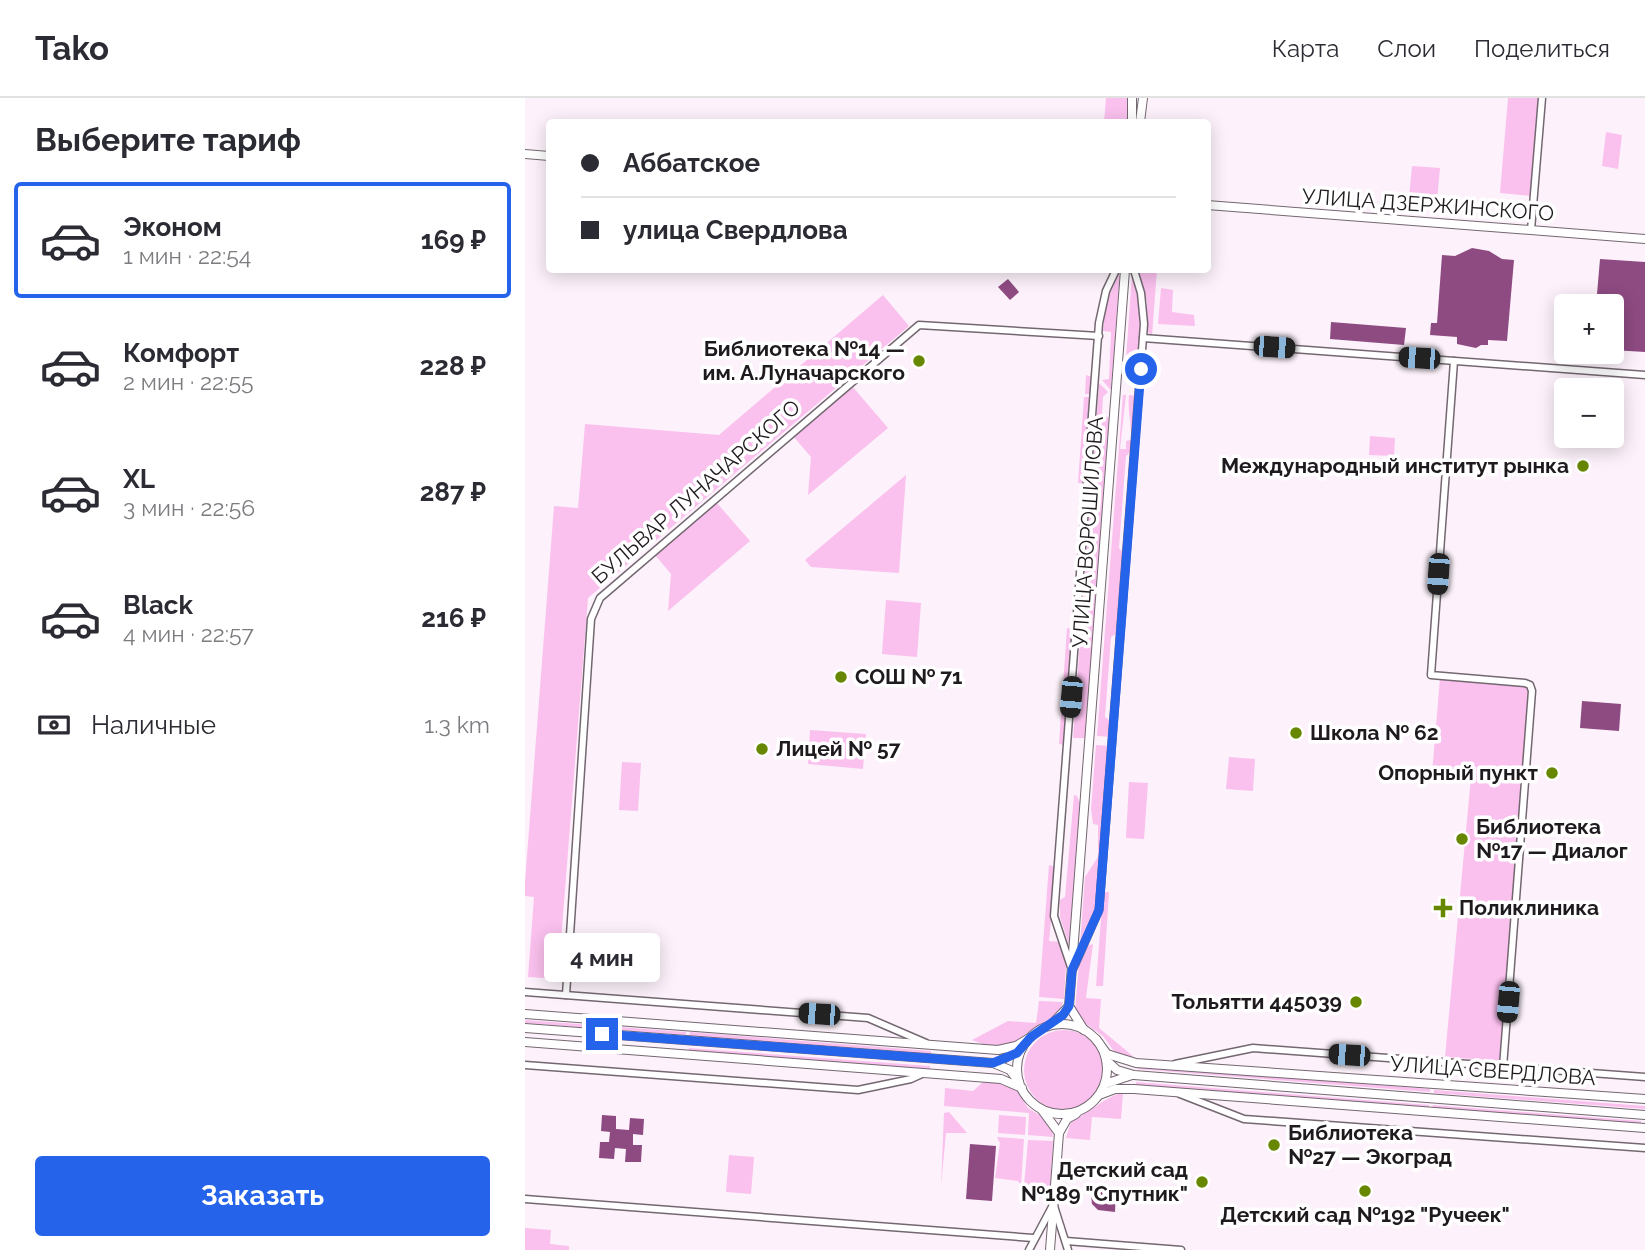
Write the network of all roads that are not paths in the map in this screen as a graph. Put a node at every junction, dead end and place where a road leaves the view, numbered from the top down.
1 (1132, 98) edge
2 (1143, 98) edge
3 (1542, 98) edge
4 (1132, 119) edge
5 (1140, 119) edge
6 (525, 154) edge
7 (546, 156) edge
8 (1211, 205) edge
9 (1531, 230) junction
10 (1645, 239) edge
11 (1115, 273) edge
12 (1125, 273) edge
13 (1135, 273) edge
14 (1099, 336) junction
15 (1143, 338) junction
16 (1454, 361) junction
17 (1645, 376) edge
18 (1072, 970) junction
19 (525, 992) edge
20 (566, 995) junction
21 (1069, 1006) junction
22 (525, 1014) edge
23 (525, 1028) edge
24 (1045, 1028) junction
25 (1084, 1030) junction
26 (1031, 1037) junction
27 (1096, 1039) junction
28 (525, 1042) edge
29 (927, 1044) junction
30 (1024, 1046) junction
31 (1106, 1060) junction
32 (993, 1063) junction
33 (525, 1065) edge
34 (1169, 1065) junction
35 (1503, 1067) junction
36 (924, 1073) junction
37 (1134, 1075) junction
38 (1645, 1077) edge
39 (1105, 1084) junction
40 (1021, 1085) junction
41 (1175, 1092) junction
42 (1099, 1095) junction
43 (1645, 1100) edge
44 (1039, 1107) junction
45 (1081, 1110) junction
46 (1645, 1115) edge
47 (1645, 1128) edge
48 (1059, 1133) junction
49 (1645, 1148) edge
50 (525, 1199) edge
51 (1054, 1204) junction
52 (1033, 1238) junction
53 (1066, 1241) junction
54 (1029, 1250) edge
55 (1050, 1250) edge
56 (1068, 1250) edge
57 (1181, 1250) edge

1 - 4 main road
2 - 5 main road
3 - 9 street
6 - 7 main road
8 - 9 main road, УЛИЦА ДЗЕРЖИНСКОГО
9 - 10 main road, УЛИЦА ДЗЕРЖИНСКОГО
11 - 14 street
12 - 18 main road, УЛИЦА ВОРОШИЛОВА
13 - 15 street
14 - 18 street
14 - 20 street, БУЛЬВАР ЛУНАЧАРСКОГО
15 - 16 street
15 - 18 street
16 - 17 street
16 - 35 street
18 - 21 main road, УЛИЦА ВОРОШИЛОВА
19 - 20 street
20 - 29 street
21 - 24 main road
21 - 25 main road
22 - 29 main road
23 - 32 main road
24 - 25 main road
24 - 26 main road
25 - 27 main road
26 - 29 main road
26 - 30 main road
27 - 31 main road
27 - 34 main road, УЛИЦА СВЕРДЛОВА
28 - 36 main road
30 - 32 main road
30 - 40 main road
31 - 37 main road, УЛИЦА СВЕРДЛОВА
31 - 39 main road
32 - 40 main road
33 - 36 street
34 - 35 street
34 - 43 main road, УЛИЦА СВЕРДЛОВА
35 - 38 street
36 - 40 main road
37 - 39 main road, УЛИЦА СВЕРДЛОВА
37 - 46 main road, УЛИЦА СВЕРДЛОВА
39 - 42 main road
40 - 44 main road
41 - 42 main road
41 - 47 main road
41 - 49 street
42 - 45 main road
44 - 45 main road
44 - 48 main road
45 - 48 main road
48 - 51 main road
50 - 52 street
51 - 52 street
51 - 53 street
51 - 55 main road
52 - 54 street
53 - 56 street
53 - 57 street

